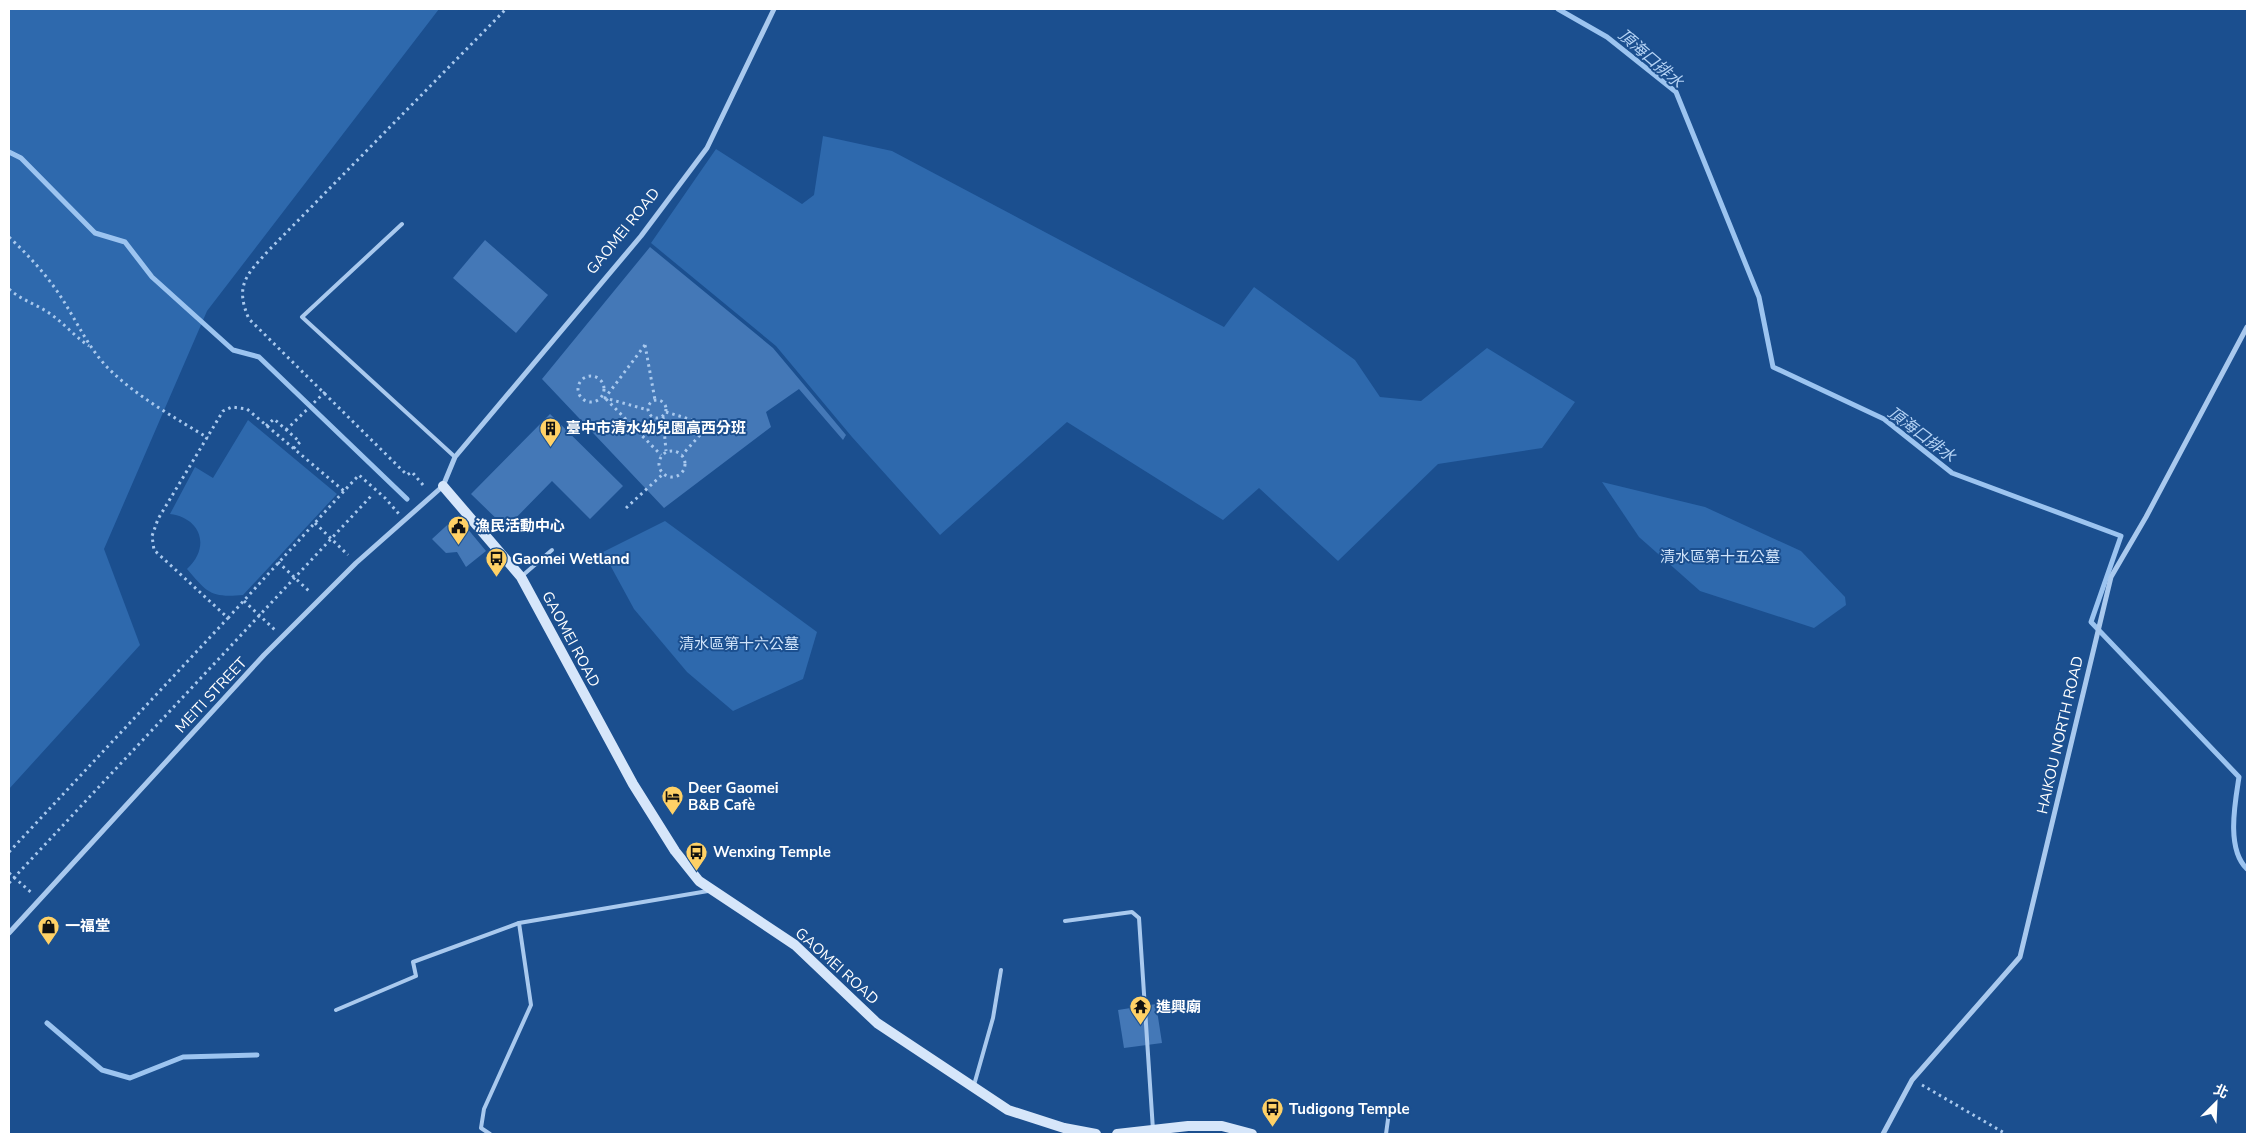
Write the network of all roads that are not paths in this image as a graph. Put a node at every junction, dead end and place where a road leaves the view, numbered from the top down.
1 (774, 9) edge
2 (402, 224) dead end
3 (2247, 326) edge
4 (455, 457) junction
5 (443, 486) junction
6 (552, 550) dead end
7 (521, 577) junction
8 (713, 890) junction
9 (1065, 921) dead end
10 (518, 923) junction
11 (9, 933) edge
12 (1001, 970) dead end
13 (336, 1010) dead end
14 (973, 1087) junction
15 (1389, 1112) dead end
16 (1153, 1130) junction
17 (490, 1134) edge
18 (1096, 1134) edge
19 (1117, 1134) edge
20 (1252, 1134) edge
21 (1386, 1134) edge
22 (1883, 1134) edge

1 - 4 street, GAOMEI ROAD
2 - 4 lane
3 - 22 street, HAIKOU NORTH ROAD
4 - 5 street, GAOMEI ROAD
5 - 7 street, GAOMEI ROAD
5 - 11 street, MEITI STREET
6 - 7 lane
7 - 8 street, GAOMEI ROAD
8 - 10 lane
8 - 14 street, GAOMEI ROAD
9 - 16 lane
10 - 13 lane
10 - 17 lane
12 - 14 lane
14 - 18 street, GAOMEI ROAD
15 - 21 lane
16 - 19 street
16 - 20 street

